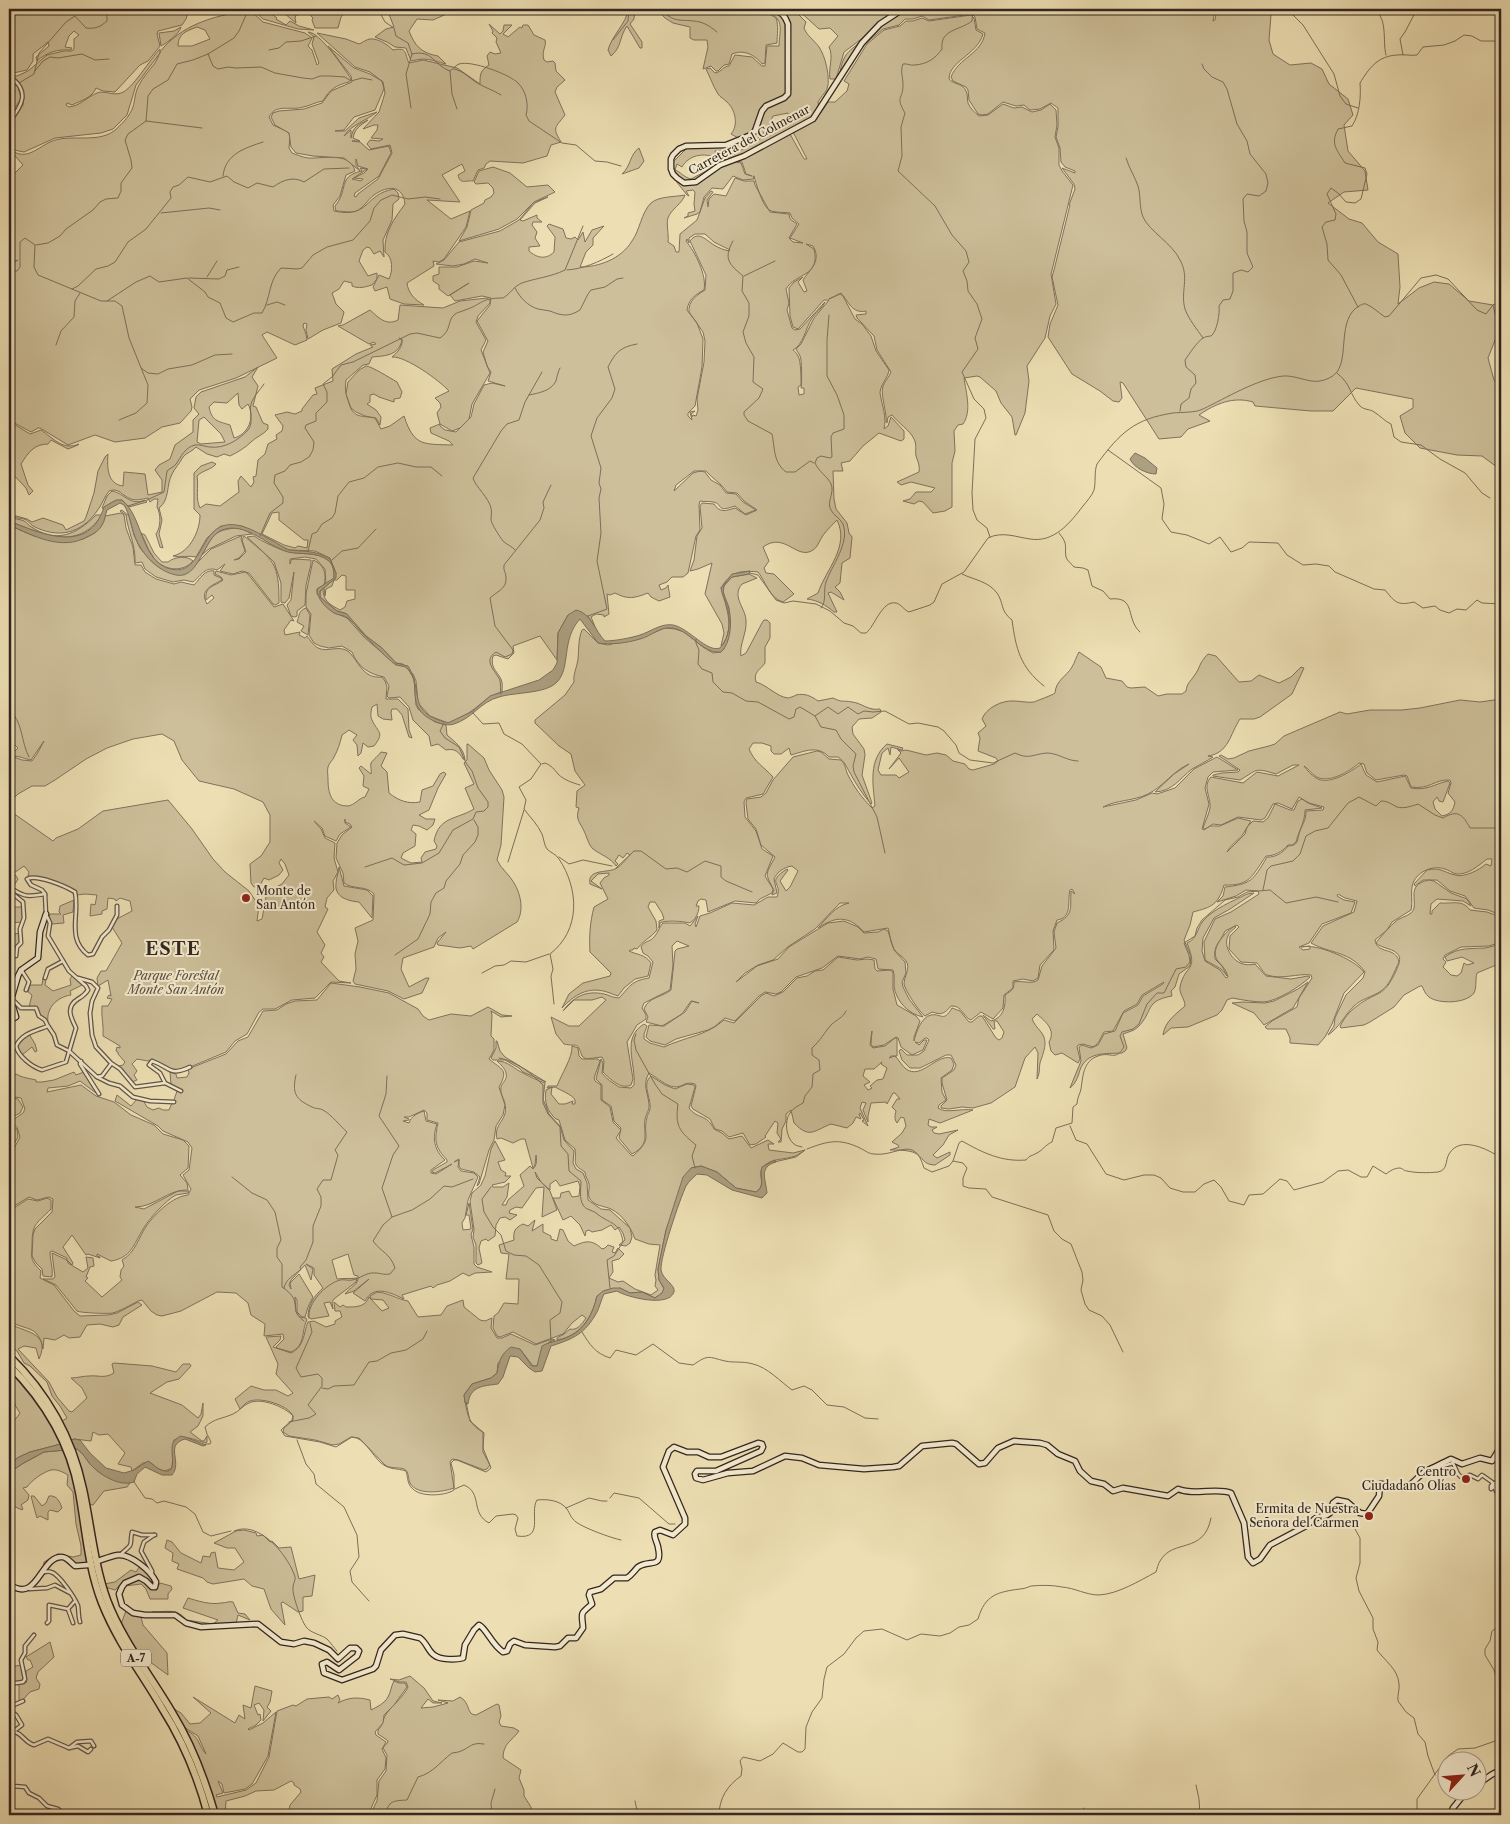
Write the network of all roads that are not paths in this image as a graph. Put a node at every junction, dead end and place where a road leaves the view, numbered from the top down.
1 (773, 9) edge
2 (903, 9) edge
3 (9, 76) edge
4 (9, 122) edge
5 (45, 894) junction
6 (117, 906) dead end
7 (46, 914) junction
8 (16, 956) dead end
9 (63, 961) junction
10 (21, 970) junction
11 (45, 978) dead end
12 (77, 978) junction
13 (26, 990) dead end
14 (11, 998) junction
15 (9, 1021) edge
16 (48, 1026) junction
17 (69, 1052) junction
18 (81, 1061) junction
19 (111, 1063) junction
20 (190, 1067) dead end
21 (97, 1077) junction
22 (165, 1083) junction
23 (181, 1091) dead end
24 (99, 1094) dead end
25 (174, 1102) dead end
26 (9, 1356) edge
27 (9, 1365) edge
28 (58, 1424) junction
29 (1501, 1446) edge
30 (1430, 1469) junction
31 (81, 1491) junction
32 (1501, 1502) edge
33 (120, 1555) junction
34 (98, 1561) dead end
35 (88, 1565) dead end
36 (43, 1572) junction
37 (152, 1574) junction
38 (9, 1584) edge
39 (26, 1588) junction
40 (70, 1592) junction
41 (74, 1601) junction
42 (68, 1609) junction
43 (46, 1622) dead end
44 (80, 1622) dead end
45 (73, 1623) dead end
46 (34, 1635) dead end
47 (10, 1684) edge
48 (23, 1701) dead end
49 (9, 1708) edge
50 (14, 1731) junction
51 (9, 1732) edge
52 (94, 1746) dead end
53 (69, 1748) junction
54 (91, 1749) dead end
55 (1501, 1771) edge
56 (1488, 1777) edge
57 (9, 1784) edge
58 (1458, 1802) edge
59 (65, 1815) edge
60 (208, 1815) edge
61 (214, 1815) edge
62 (1450, 1815) edge

1 - 2 main road, Carretera del Colmenar
3 - 4 street
5 - 6 street
5 - 7 street
5 - 8 street
7 - 9 street
7 - 10 main road
9 - 11 street
9 - 12 street
10 - 13 street
10 - 14 main road
12 - 17 street
12 - 19 street
14 - 15 main road
14 - 16 street
16 - 17 street
16 - 17 street
17 - 18 street
18 - 21 street
18 - 24 street
19 - 21 street
19 - 22 street
20 - 22 street
21 - 25 street
22 - 23 street
26 - 28 highway, A-7
27 - 28 highway, A-7
28 - 31 highway, A-7
29 - 30 main road
30 - 32 street
30 - 37 main road
31 - 60 highway, A-7
31 - 61 highway, A-7
33 - 34 main road
33 - 37 main road
33 - 37 street
35 - 36 main road
36 - 39 main road
36 - 40 street
38 - 39 main road
39 - 40 street
40 - 41 street
41 - 42 street
41 - 44 street
42 - 43 street
42 - 45 street
46 - 47 street
47 - 49 street
48 - 49 street
49 - 50 street
50 - 51 street
50 - 53 street
52 - 53 street
53 - 54 street
55 - 56 main road
57 - 59 street
58 - 62 main road

